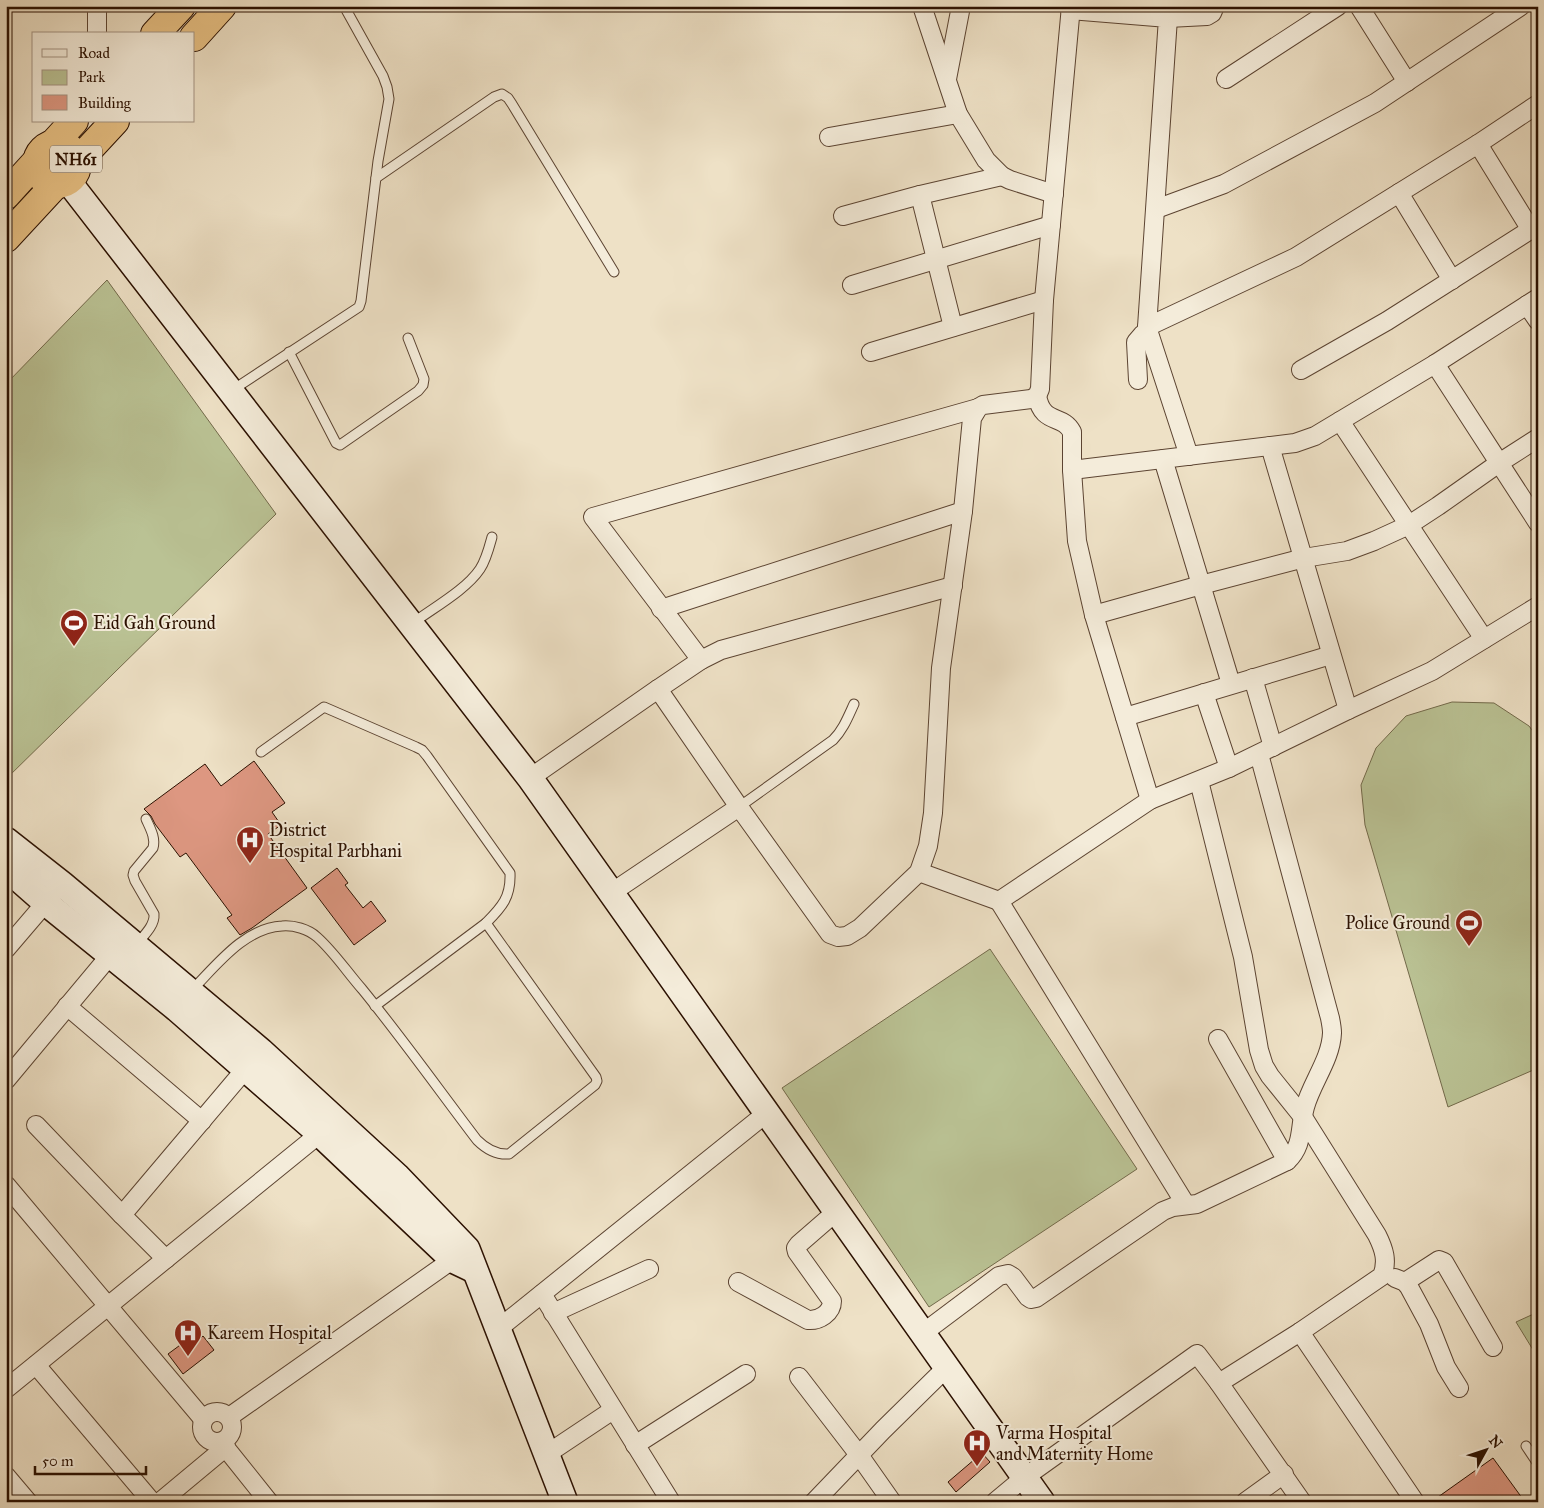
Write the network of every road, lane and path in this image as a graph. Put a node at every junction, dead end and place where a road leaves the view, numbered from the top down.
1 (97, 6) edge
2 (181, 6) edge
3 (222, 6) edge
4 (344, 6) edge
5 (922, 6) edge
6 (961, 6) edge
7 (1215, 6) edge
8 (1338, 6) edge
9 (1359, 6) edge
10 (1521, 6) edge
11 (1070, 8) edge
12 (1168, 18) junction
13 (97, 32) edge
14 (157, 32) edge
15 (195, 35) edge
16 (1226, 79) dead end
17 (946, 81) junction
18 (1407, 82) junction
19 (1538, 104) edge
20 (958, 114) junction
21 (73, 122) edge
22 (106, 126) edge
23 (829, 137) dead end
24 (1478, 144) junction
25 (45, 153) junction
26 (67, 176) junction
27 (1002, 176) junction
28 (376, 178) junction
29 (1399, 193) junction
30 (1054, 194) junction
31 (6, 195) edge
32 (920, 196) junction
33 (1156, 209) junction
34 (843, 216) dead end
35 (1051, 226) junction
36 (1534, 227) edge
37 (6, 238) edge
38 (936, 260) junction
39 (614, 272) dead end
40 (1452, 280) junction
41 (852, 285) dead end
42 (1044, 300) junction
43 (1532, 301) edge
44 (1538, 321) edge
45 (953, 327) junction
46 (1148, 328) junction
47 (408, 338) dead end
48 (290, 352) junction
49 (871, 352) dead end
50 (1435, 364) junction
51 (1302, 370) dead end
52 (1138, 380) dead end
53 (230, 391) junction
54 (1037, 396) junction
55 (978, 408) junction
56 (1340, 421) junction
57 (1538, 438) edge
58 (1270, 446) junction
59 (1189, 456) junction
60 (1163, 459) junction
61 (1499, 463) junction
62 (1072, 470) junction
63 (963, 510) junction
64 (1538, 523) edge
65 (1409, 525) junction
66 (492, 537) dead end
67 (1304, 558) junction
68 (1201, 585) junction
69 (953, 586) junction
70 (1538, 606) edge
71 (661, 609) junction
72 (1094, 615) junction
73 (411, 625) junction
74 (1484, 639) junction
75 (1331, 655) junction
76 (701, 660) junction
77 (1253, 678) junction
78 (1231, 684) junction
79 (658, 689) junction
80 (1204, 692) junction
81 (854, 704) dead end
82 (1348, 710) junction
83 (1125, 717) junction
84 (1266, 751) junction
85 (261, 752) dead end
86 (1229, 768) junction
87 (530, 778) junction
88 (1199, 781) junction
89 (1150, 800) junction
90 (739, 807) junction
91 (146, 819) dead end
92 (6, 840) edge
93 (6, 868) edge
94 (919, 872) junction
95 (62, 884) junction
96 (611, 893) junction
97 (999, 901) junction
98 (46, 903) junction
99 (486, 923) junction
100 (124, 946) junction
101 (6, 949) edge
102 (184, 1000) junction
103 (67, 1006) junction
104 (376, 1006) junction
105 (1218, 1039) dead end
106 (254, 1060) junction
107 (6, 1080) edge
108 (768, 1112) junction
109 (1303, 1117) junction
110 (202, 1121) junction
111 (36, 1125) dead end
112 (328, 1127) junction
113 (1287, 1161) junction
114 (6, 1185) edge
115 (1186, 1205) junction
116 (837, 1211) junction
117 (122, 1215) junction
118 (166, 1259) junction
119 (465, 1259) junction
120 (649, 1269) dead end
121 (1382, 1276) junction
122 (738, 1282) dead end
123 (1405, 1282) junction
124 (542, 1294) junction
125 (108, 1306) junction
126 (553, 1313) junction
127 (498, 1330) junction
128 (1300, 1332) junction
129 (923, 1333) junction
130 (1493, 1347) dead end
131 (36, 1365) junction
132 (947, 1367) junction
133 (746, 1374) dead end
134 (798, 1377) dead end
135 (1219, 1383) junction
136 (1459, 1388) dead end
137 (6, 1389) edge
138 (613, 1410) junction
139 (229, 1417) junction
140 (203, 1419) junction
141 (223, 1444) junction
142 (635, 1445) junction
143 (1526, 1446) dead end
144 (547, 1454) junction
145 (859, 1455) junction
146 (1538, 1464) edge
147 (1284, 1474) junction
148 (6, 1476) edge
149 (1025, 1477) junction
150 (28, 1502) edge
151 (152, 1502) edge
152 (160, 1502) edge
153 (269, 1502) edge
154 (565, 1502) edge
155 (672, 1502) edge
156 (814, 1502) edge
157 (892, 1502) edge
158 (995, 1502) edge
159 (1042, 1502) edge
160 (1245, 1502) edge
161 (1302, 1502) edge
162 (1415, 1502) edge

1 - 13 street
2 - 14 highway
3 - 15 highway
4 - 28 lane
5 - 17 street
6 - 17 street
7 - 12 street
8 - 16 street
9 - 18 street
10 - 18 street
11 - 12 street
11 - 30 street
12 - 33 street
17 - 20 street
18 - 33 street
19 - 24 street
20 - 23 street
20 - 27 street
21 - 25 highway, NH61
22 - 26 highway, NH61
24 - 29 street
24 - 36 street
25 - 26 highway, NH61
25 - 26 highway, NH61
25 - 31 highway, NH61
26 - 37 highway, NH61
26 - 53 street
27 - 30 street
27 - 32 street
28 - 39 lane
28 - 48 lane
29 - 40 street
29 - 46 street
30 - 35 street
32 - 34 street
32 - 38 street
33 - 46 street
35 - 38 street
35 - 42 street
36 - 40 street
38 - 41 street
38 - 45 street
40 - 51 street
42 - 45 street
42 - 54 street
43 - 44 street
43 - 50 street
45 - 49 street
46 - 52 street
46 - 59 street
47 - 48 lane
48 - 53 lane
50 - 56 street
50 - 61 street
53 - 73 street
54 - 55 street
54 - 62 street
55 - 63 street
55 - 71 street
56 - 58 street
56 - 65 street
57 - 61 street
58 - 59 street
58 - 67 street
59 - 60 street
60 - 62 street
60 - 68 street
61 - 64 street
61 - 65 street
62 - 72 street
63 - 69 street
63 - 71 street
65 - 67 street
65 - 74 street
66 - 73 lane
67 - 68 street
67 - 75 street
68 - 72 street
68 - 78 street
69 - 76 street
69 - 94 street
70 - 74 street
71 - 76 street
72 - 83 street
73 - 87 street
74 - 82 street
75 - 77 street
75 - 82 street
76 - 79 street
77 - 78 street
77 - 84 street
78 - 80 street
79 - 87 street
79 - 90 street
80 - 83 street
80 - 86 street
81 - 90 lane
82 - 84 street
83 - 89 street
84 - 86 street
84 - 109 street
85 - 99 lane
86 - 88 street
87 - 96 street
88 - 89 street
88 - 109 street
89 - 97 street
90 - 94 street
90 - 96 street
91 - 100 lane
92 - 95 street
93 - 98 street
94 - 97 street
95 - 98 street
95 - 100 street
96 - 108 street
97 - 115 street
98 - 100 street
98 - 101 street
99 - 104 lane
99 - 104 lane
100 - 102 street
100 - 103 street
102 - 104 lane
102 - 106 street
103 - 107 street
103 - 110 street
105 - 113 street
106 - 110 street
106 - 112 street
108 - 116 street
108 - 124 street
109 - 113 street
109 - 121 street
110 - 117 street
111 - 117 street
112 - 118 street
112 - 119 street
113 - 115 street
114 - 125 street
115 - 129 street
116 - 122 street
116 - 129 street
117 - 118 street
118 - 125 street
119 - 127 street
119 - 139 street
120 - 126 street
121 - 123 street
121 - 128 street
123 - 130 street
123 - 136 street
124 - 126 street
124 - 127 street
125 - 131 street
125 - 140 street
126 - 138 street
127 - 144 street
128 - 135 street
128 - 162 street
129 - 132 street
131 - 137 street
131 - 151 street
132 - 145 street
132 - 149 street
133 - 142 street
134 - 145 street
135 - 147 street
135 - 149 street
138 - 142 street
138 - 144 street
139 - 140 street
139 - 141 street
140 - 141 street
141 - 152 street
141 - 153 street
142 - 155 street
143 - 146 lane
144 - 154 street
145 - 156 street
145 - 157 street
147 - 160 street
147 - 161 street
148 - 150 street
149 - 158 street
149 - 159 street

